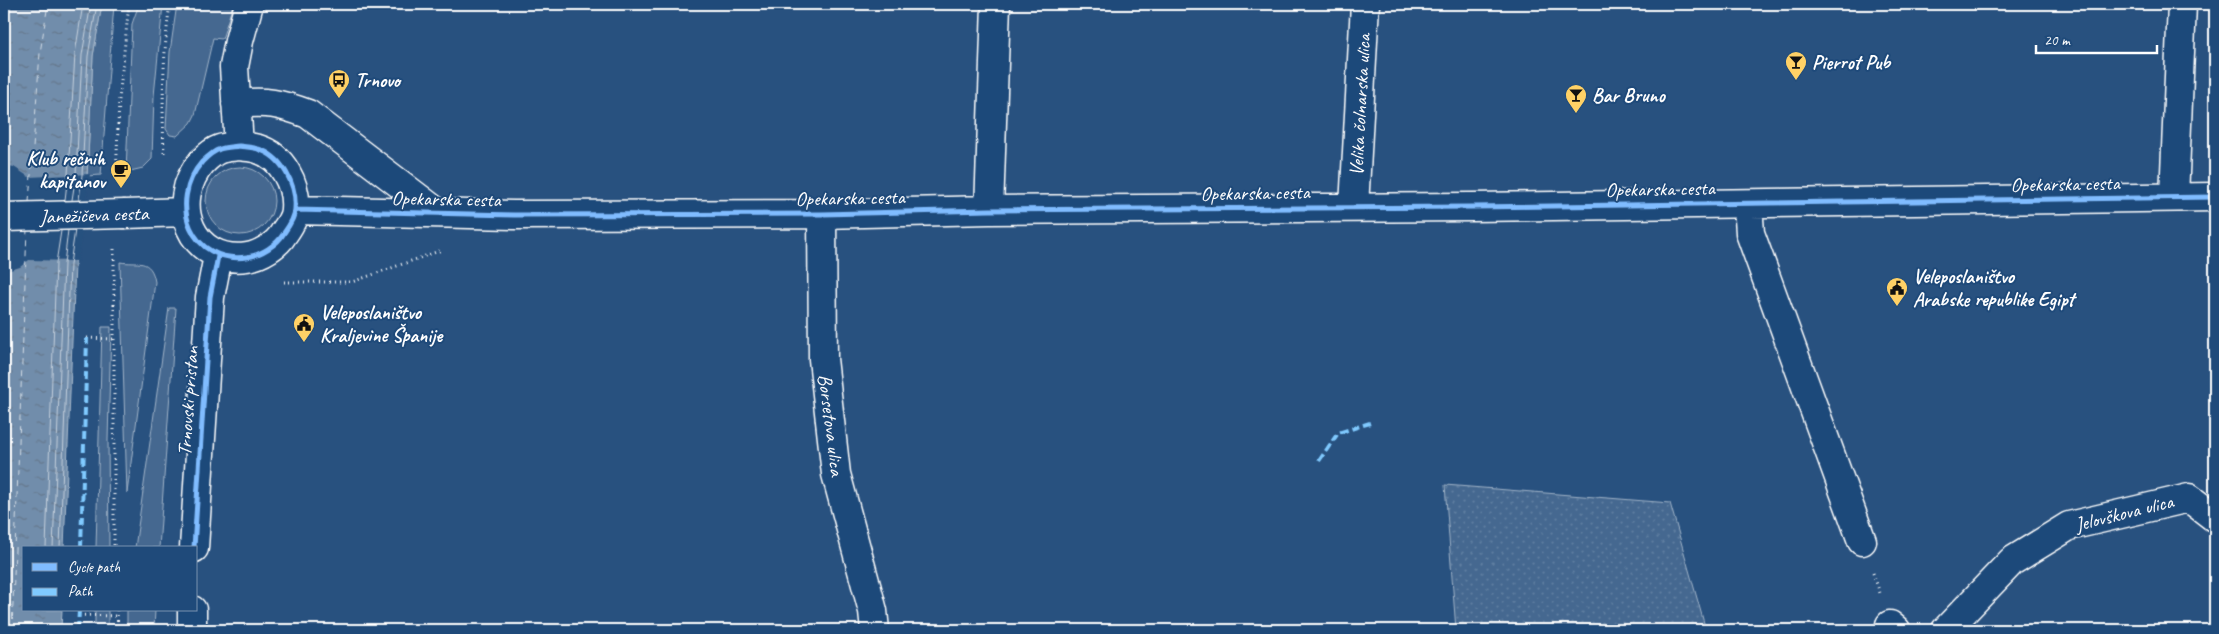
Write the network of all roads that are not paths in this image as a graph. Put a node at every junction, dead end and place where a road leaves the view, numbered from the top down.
1 (249, 4) edge
2 (996, 4) edge
3 (1365, 4) edge
4 (2182, 4) edge
5 (236, 104) junction
6 (239, 146) junction
7 (2174, 197) junction
8 (2215, 197) edge
9 (1748, 204) junction
10 (1354, 207) junction
11 (296, 210) junction
12 (989, 210) junction
13 (185, 212) junction
14 (438, 213) junction
15 (822, 214) junction
16 (4, 217) edge
17 (218, 256) junction
18 (2215, 518) edge
19 (1862, 541) road end
20 (194, 546) edge
21 (192, 612) edge
22 (192, 630) edge
23 (875, 630) edge
24 (1946, 630) edge

1 - 5 street
2 - 12 street
3 - 10 street, Velika čolnarska ulica
4 - 7 street
5 - 6 street
5 - 14 street
6 - 11 street
6 - 13 street
7 - 8 street, Opekarska cesta
7 - 9 street, Opekarska cesta
9 - 10 street, Opekarska cesta
9 - 19 street
10 - 12 street, Opekarska cesta
11 - 14 street, Opekarska cesta
11 - 17 street
12 - 15 street, Opekarska cesta
13 - 16 street, Janežičeva cesta, bridge
13 - 17 street
14 - 15 street, Opekarska cesta
15 - 23 street, Borsetova ulica
17 - 20 street, Trnovski pristan
18 - 24 street, Jelovškova ulica
21 - 22 street

